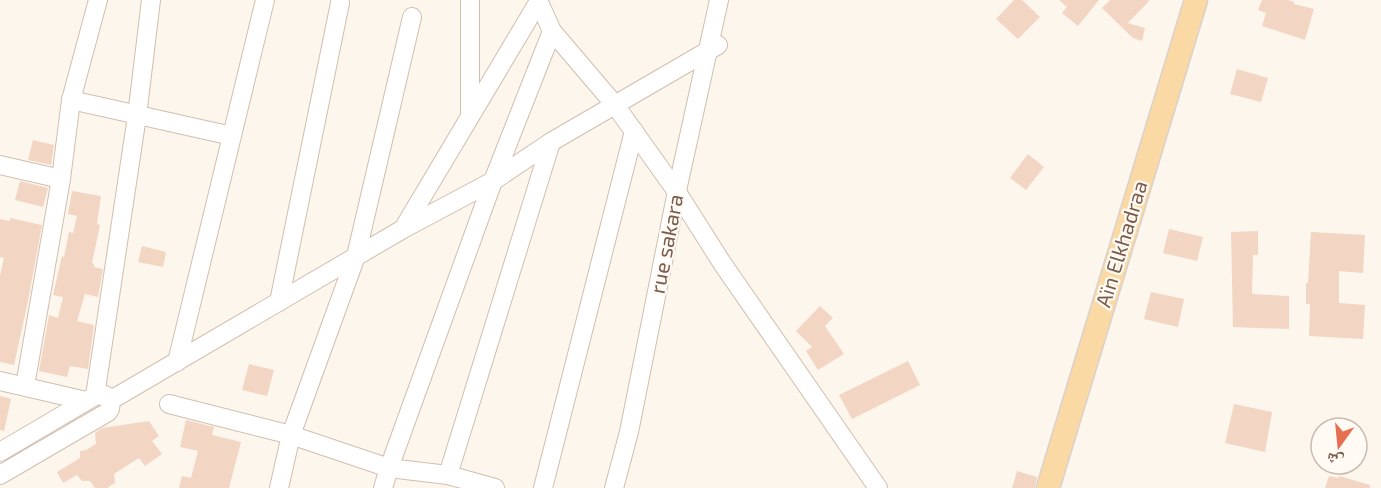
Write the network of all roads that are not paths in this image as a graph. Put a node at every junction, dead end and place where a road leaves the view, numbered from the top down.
1 (98, 0) edge
2 (151, 0) edge
3 (265, 0) edge
4 (470, 0) edge
5 (538, 0) edge
6 (719, 0) edge
7 (1196, 0) edge
8 (340, 3) dead end
9 (412, 17) dead end
10 (552, 31) junction
11 (713, 47) junction
12 (71, 100) junction
13 (615, 105) junction
14 (136, 116) junction
15 (470, 117) junction
16 (633, 131) junction
17 (232, 136) junction
18 (551, 142) junction
19 (0, 165) edge
20 (61, 179) junction
21 (492, 181) junction
22 (677, 192) junction
23 (403, 229) junction
24 (356, 256) junction
25 (279, 302) junction
26 (177, 362) junction
27 (0, 381) edge
28 (25, 386) junction
29 (97, 399) junction
30 (169, 404) dead end
31 (291, 435) junction
32 (2, 450) edge
33 (18, 465) junction
34 (389, 468) junction
35 (0, 475) edge
36 (448, 475) junction
37 (1054, 486) edge
38 (279, 488) edge
39 (384, 488) edge
40 (495, 488) edge
41 (543, 488) edge
42 (614, 488) edge
43 (878, 488) edge

1 - 12 street
2 - 14 street
3 - 17 street
4 - 15 street
5 - 10 street
5 - 15 street
6 - 11 street, rue sakara
7 - 37 main road, Aïn Elkhadraa
8 - 25 street
9 - 24 street
10 - 13 street
10 - 21 street
11 - 13 street
11 - 22 street, rue sakara
12 - 14 street
12 - 20 street
13 - 16 street
13 - 18 street
14 - 17 street
14 - 29 street
15 - 23 street
16 - 22 street
16 - 41 street
17 - 26 street
18 - 21 street
18 - 36 street
19 - 20 street
20 - 28 street
21 - 23 street
21 - 34 street
22 - 42 street, rue sakara
22 - 43 street
23 - 24 street
24 - 25 street
24 - 31 street
25 - 26 street
26 - 29 street
27 - 28 street
28 - 29 street
29 - 32 street
29 - 33 street
30 - 31 street
31 - 34 street
31 - 38 street
32 - 33 street
33 - 35 street
34 - 36 street
34 - 39 street
36 - 40 street

